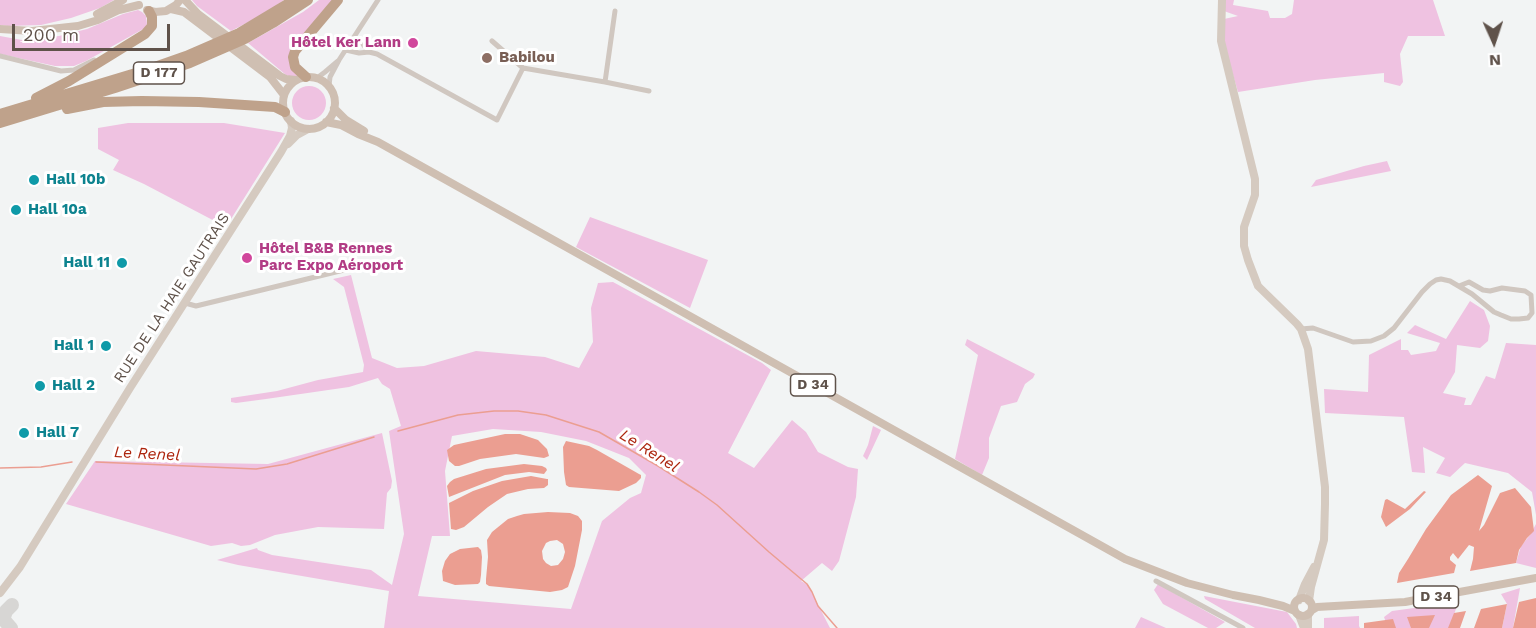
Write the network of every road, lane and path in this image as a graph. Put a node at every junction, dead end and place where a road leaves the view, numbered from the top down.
1 (123, 0) edge
2 (180, 0) edge
3 (185, 0) edge
4 (294, 0) edge
5 (308, 0) edge
6 (338, 0) edge
7 (378, 0) edge
8 (1222, 0) edge
9 (137, 2) edge
10 (171, 9) junction
11 (150, 11) junction
12 (615, 11) dead end
13 (68, 26) junction
14 (211, 28) junction
15 (3, 31) edge
16 (138, 38) junction
17 (353, 38) junction
18 (492, 41) dead end
19 (346, 50) junction
20 (369, 52) junction
21 (0, 56) edge
22 (249, 57) junction
23 (339, 60) junction
24 (523, 68) junction
25 (306, 78) junction
26 (605, 82) junction
27 (329, 86) junction
28 (649, 91) dead end
29 (284, 95) junction
30 (334, 108) junction
31 (0, 112) edge
32 (288, 117) junction
33 (326, 122) junction
34 (0, 125) edge
35 (308, 129) junction
36 (378, 142) junction
37 (282, 152) junction
38 (344, 270) dead end
39 (1459, 286) junction
40 (185, 303) junction
41 (1301, 329) junction
42 (1536, 578) edge
43 (1156, 581) dead end
44 (0, 593) edge
45 (1304, 607) junction
46 (1243, 628) edge
47 (1306, 628) edge

1 - 13 main road
2 - 10 main road
3 - 14 main road
4 - 31 highway, D 177
5 - 34 highway, D 177
6 - 25 highway
7 - 17 street
8 - 41 main road
9 - 11 main road
9 - 13 main road
10 - 11 main road
10 - 14 main road
11 - 16 highway
12 - 26 street
13 - 15 main road
14 - 22 main road
16 - 21 street
16 - 31 highway
17 - 19 street
17 - 20 street
18 - 24 street
19 - 20 street
19 - 23 street
20 - 24 street
22 - 25 main road
22 - 29 main road
23 - 25 street
23 - 27 street
24 - 26 street
25 - 27 main road
25 - 29 main road
26 - 28 street
27 - 30 main road
29 - 32 main road
30 - 33 main road
30 - 36 main road, D 34
32 - 34 highway
32 - 35 main road
32 - 37 main road, RUE DE LA HAIE GAUTRAIS
33 - 35 main road
33 - 36 main road, D 34
35 - 37 main road, RUE DE LA HAIE GAUTRAIS
36 - 45 main road, D 34
37 - 40 main road, RUE DE LA HAIE GAUTRAIS
38 - 40 street
39 - 39 street
39 - 41 street
40 - 44 main road, RUE DE LA HAIE GAUTRAIS
41 - 45 main road
42 - 45 main road, D 34
43 - 46 street
45 - 47 main road

